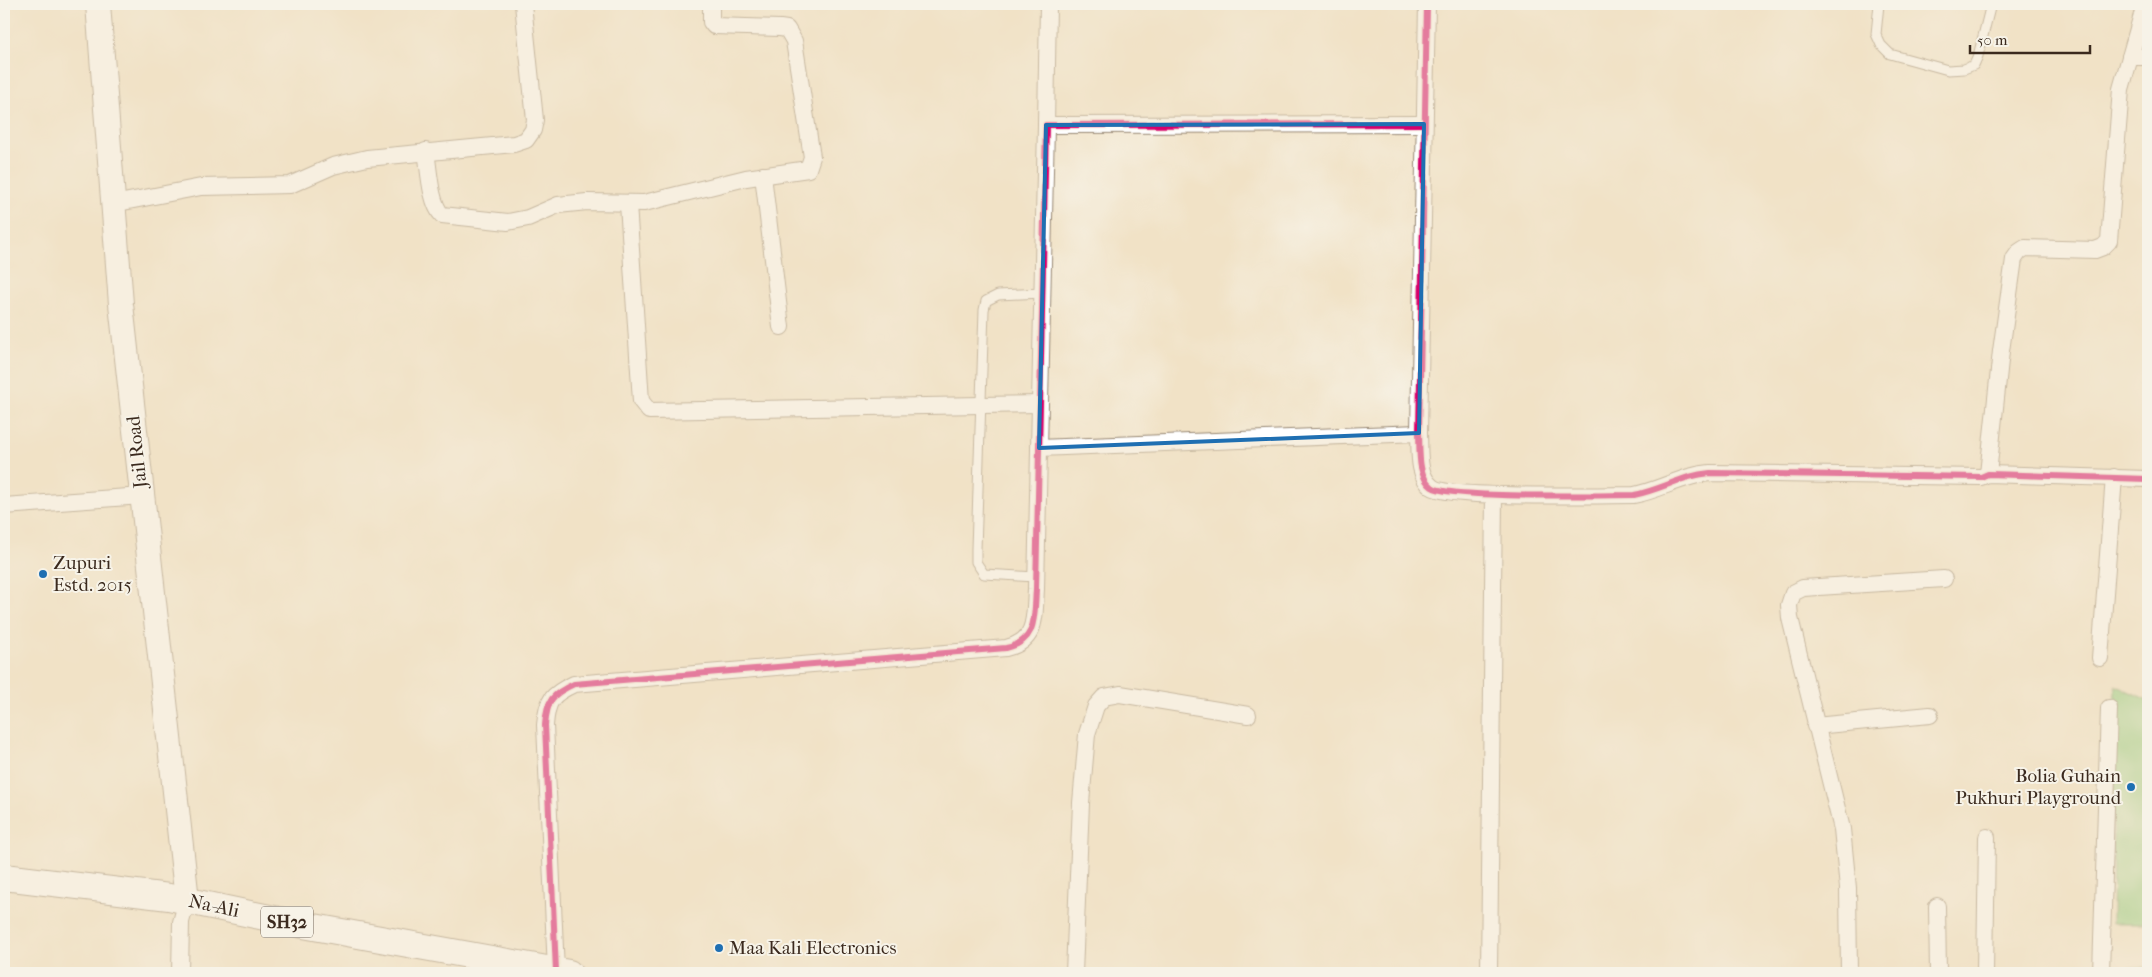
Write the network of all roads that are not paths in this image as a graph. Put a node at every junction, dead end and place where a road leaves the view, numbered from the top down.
1 (98, 4) edge
2 (523, 4) edge
3 (711, 4) edge
4 (1048, 4) edge
5 (1427, 4) edge
6 (1879, 4) edge
7 (1991, 4) edge
8 (2145, 4) edge
9 (2130, 57) junction
10 (2148, 57) edge
11 (1424, 124) junction
12 (1046, 125) junction
13 (426, 151) junction
14 (763, 175) junction
15 (113, 204) junction
16 (628, 204) junction
17 (1043, 293) junction
18 (781, 327) dead end
19 (1040, 404) junction
20 (980, 405) junction
21 (1419, 434) junction
22 (1039, 448) junction
23 (1988, 474) junction
24 (2114, 477) junction
25 (2148, 478) edge
26 (1494, 495) junction
27 (142, 496) junction
28 (4, 506) edge
29 (1036, 577) junction
30 (1944, 579) dead end
31 (2100, 658) dead end
32 (2109, 708) dead end
33 (1248, 715) dead end
34 (1930, 715) dead end
35 (1815, 726) junction
36 (1987, 837) dead end
37 (4, 877) edge
38 (187, 900) junction
39 (1937, 906) dead end
40 (563, 972) edge
41 (180, 973) edge
42 (1074, 973) edge
43 (1489, 973) edge
44 (1848, 973) edge
45 (1938, 973) edge
46 (1985, 973) edge
47 (2101, 973) edge

1 - 15 main road, Jail Road
2 - 13 street
3 - 14 street
4 - 12 street
5 - 11 street
6 - 7 lane
8 - 9 street
9 - 10 street
9 - 23 street
11 - 12 street
11 - 21 street
12 - 17 street
13 - 15 street
13 - 16 street
14 - 16 street
14 - 18 street
15 - 27 main road, Jail Road
16 - 20 street
17 - 19 street
17 - 20 lane
19 - 20 street
19 - 22 street
20 - 29 lane
21 - 22 street
21 - 26 street
22 - 29 street
23 - 24 street
23 - 26 street
24 - 25 street
24 - 31 street
26 - 43 street
27 - 28 street
27 - 38 main road, Jail Road
29 - 40 street
30 - 35 street
32 - 47 street
33 - 42 street
34 - 35 street
35 - 44 street
36 - 46 street
37 - 38 main road, Na-Ali / SH32
38 - 40 main road, Na-Ali / SH32
38 - 41 street
39 - 45 street

